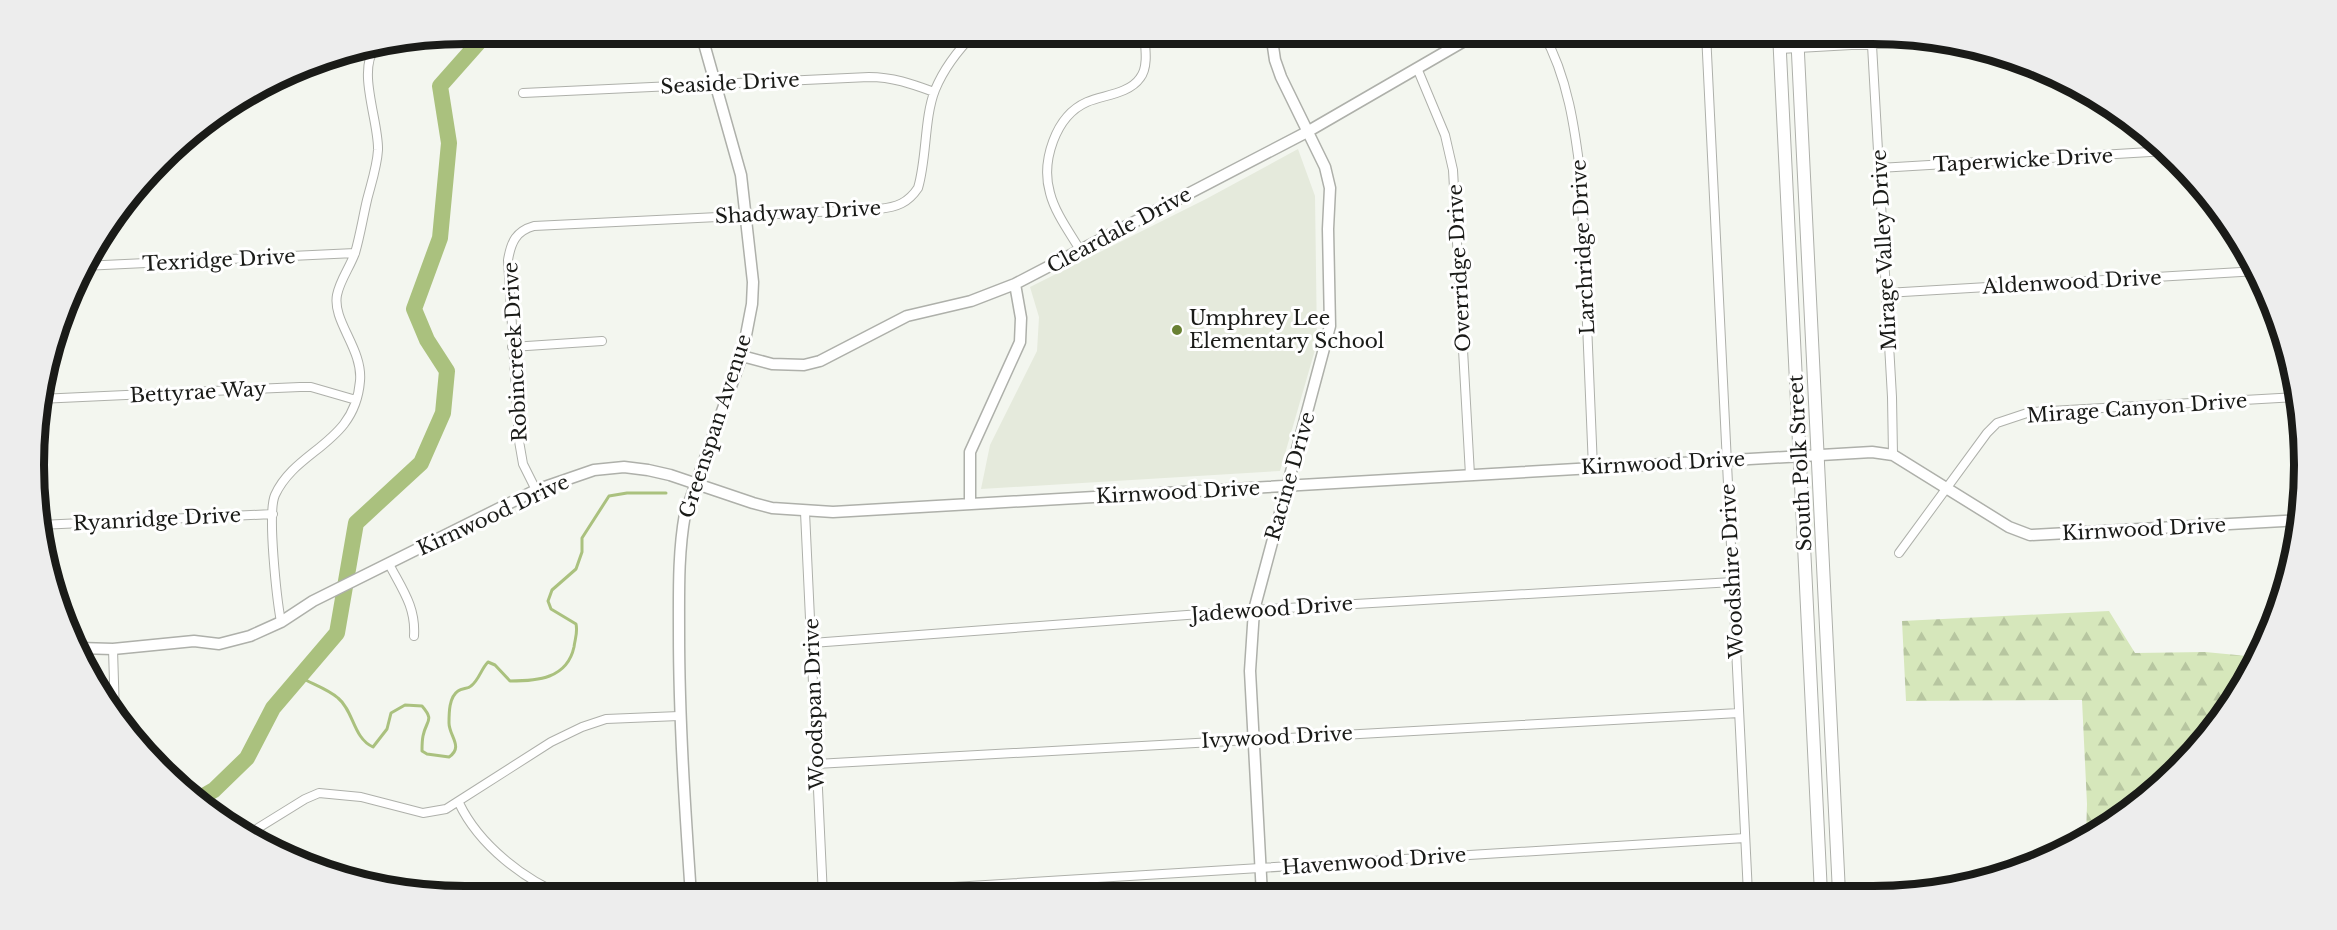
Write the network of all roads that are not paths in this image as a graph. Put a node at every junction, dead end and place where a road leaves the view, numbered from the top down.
1 (704, 44) edge
2 (964, 44) edge
3 (1144, 44) edge
4 (1273, 44) edge
5 (1459, 44) edge
6 (1548, 44) edge
7 (1707, 44) edge
8 (1780, 44) edge
9 (1798, 44) edge
10 (1885, 44) edge
11 (1872, 45) junction
12 (1798, 48) junction
13 (1780, 49) junction
14 (370, 55) edge
15 (1417, 69) junction
16 (716, 84) junction
17 (934, 92) junction
18 (524, 93) dead end
19 (1306, 132) junction
20 (2154, 152) edge
21 (1880, 168) junction
22 (746, 215) junction
23 (510, 246) joint
24 (1080, 250) junction
25 (355, 253) junction
26 (94, 265) edge
27 (2246, 272) edge
28 (1015, 284) junction
29 (1886, 293) junction
30 (602, 341) dead end
31 (512, 347) junction
32 (742, 356) junction
33 (2288, 397) edge
34 (49, 399) edge
35 (356, 400) junction
36 (1817, 454) junction
37 (1800, 455) junction
38 (1893, 455) junction
39 (1727, 460) junction
40 (1593, 468) junction
41 (1470, 475) junction
42 (695, 484) junction
43 (1287, 486) junction
44 (1946, 487) junction
45 (536, 490) junction
46 (970, 504) junction
47 (805, 512) junction
48 (273, 514) junction
49 (2290, 521) edge
50 (48, 525) edge
51 (1899, 553) dead end
52 (388, 564) junction
53 (1732, 582) junction
54 (1254, 610) junction
55 (281, 622) junction
56 (414, 636) dead end
57 (812, 643) junction
58 (86, 648) edge
59 (112, 649) junction
60 (1811, 688) junction
61 (1829, 688) junction
62 (114, 698) edge
63 (1739, 713) junction
64 (679, 716) junction
65 (1254, 738) junction
66 (816, 764) junction
67 (459, 803) junction
68 (254, 830) edge
69 (1745, 838) junction
70 (1260, 868) junction
71 (546, 886) edge
72 (690, 886) edge
73 (822, 886) edge
74 (979, 886) edge
75 (1261, 886) edge
76 (1748, 886) edge
77 (1821, 886) edge
78 (1839, 886) edge

1 - 16 street, Greenspan Avenue
2 - 17 street, Shadyway Drive
3 - 24 street
4 - 19 street, Racine Drive
5 - 15 street, Cleardale Drive
6 - 40 street, Larchridge Drive
7 - 39 street, Woodshire Drive
8 - 13 main road, South Polk Street
9 - 12 main road, South Polk Street
10 - 11 street
11 - 12 street
11 - 21 street, Mirage Valley Drive
12 - 13 street
12 - 36 main road, South Polk Street
13 - 37 main road, South Polk Street
14 - 25 street
15 - 19 street, Cleardale Drive
15 - 41 street, Overridge Drive
16 - 17 street, Seaside Drive
16 - 18 street, Seaside Drive
16 - 22 street, Greenspan Avenue
17 - 22 street, Shadyway Drive
19 - 24 street, Cleardale Drive
19 - 43 street, Racine Drive
20 - 21 street, Taperwicke Drive
21 - 29 street, Mirage Valley Drive
22 - 23 street, Shadyway Drive
22 - 32 street, Greenspan Avenue
23 - 31 street, Robincreek Drive
24 - 28 street, Cleardale Drive
25 - 26 street, Texridge Drive
25 - 35 street
27 - 29 street, Aldenwood Drive
28 - 32 street, Cleardale Drive
28 - 46 street
29 - 38 street, Mirage Valley Drive
30 - 31 street
31 - 45 street, Robincreek Drive
32 - 42 street, Greenspan Avenue
33 - 44 street, Mirage Canyon Drive
34 - 35 street, Bettyrae Way
35 - 48 street
36 - 37 street, Kirnwood Drive
36 - 38 street, Kirnwood Drive
36 - 61 main road, South Polk Street
37 - 39 street, Kirnwood Drive
37 - 60 main road, South Polk Street
38 - 44 street, Kirnwood Drive
39 - 40 street, Kirnwood Drive
39 - 53 street, Woodshire Drive
40 - 41 street, Kirnwood Drive
41 - 43 street, Kirnwood Drive
42 - 45 street, Kirnwood Drive
42 - 47 street, Kirnwood Drive
42 - 64 street, Greenspan Avenue
43 - 46 street, Kirnwood Drive
43 - 54 street, Racine Drive
44 - 49 street, Kirnwood Drive
44 - 51 street, Mirage Canyon Drive
45 - 52 street, Kirnwood Drive
46 - 47 street, Kirnwood Drive
47 - 57 street, Woodspan Drive
48 - 50 street, Ryanridge Drive
48 - 55 street
52 - 55 street, Kirnwood Drive
52 - 56 street
53 - 54 street, Jadewood Drive
53 - 63 street, Woodshire Drive
54 - 57 street, Jadewood Drive
54 - 65 street, Racine Drive
55 - 59 street, Kirnwood Drive
57 - 66 street, Woodspan Drive
58 - 59 street, Kirnwood Drive
59 - 62 street
60 - 61 main road
60 - 77 main road, South Polk Street
61 - 78 main road, South Polk Street
63 - 65 street, Ivywood Drive
63 - 69 street, Woodshire Drive
64 - 67 street
64 - 72 street, Greenspan Avenue
65 - 66 street, Ivywood Drive
65 - 70 street, Racine Drive
66 - 73 street, Woodspan Drive
67 - 68 street
67 - 71 street
69 - 70 street, Havenwood Drive
69 - 76 street, Woodshire Drive
70 - 74 street, Havenwood Drive
70 - 75 street, Racine Drive

